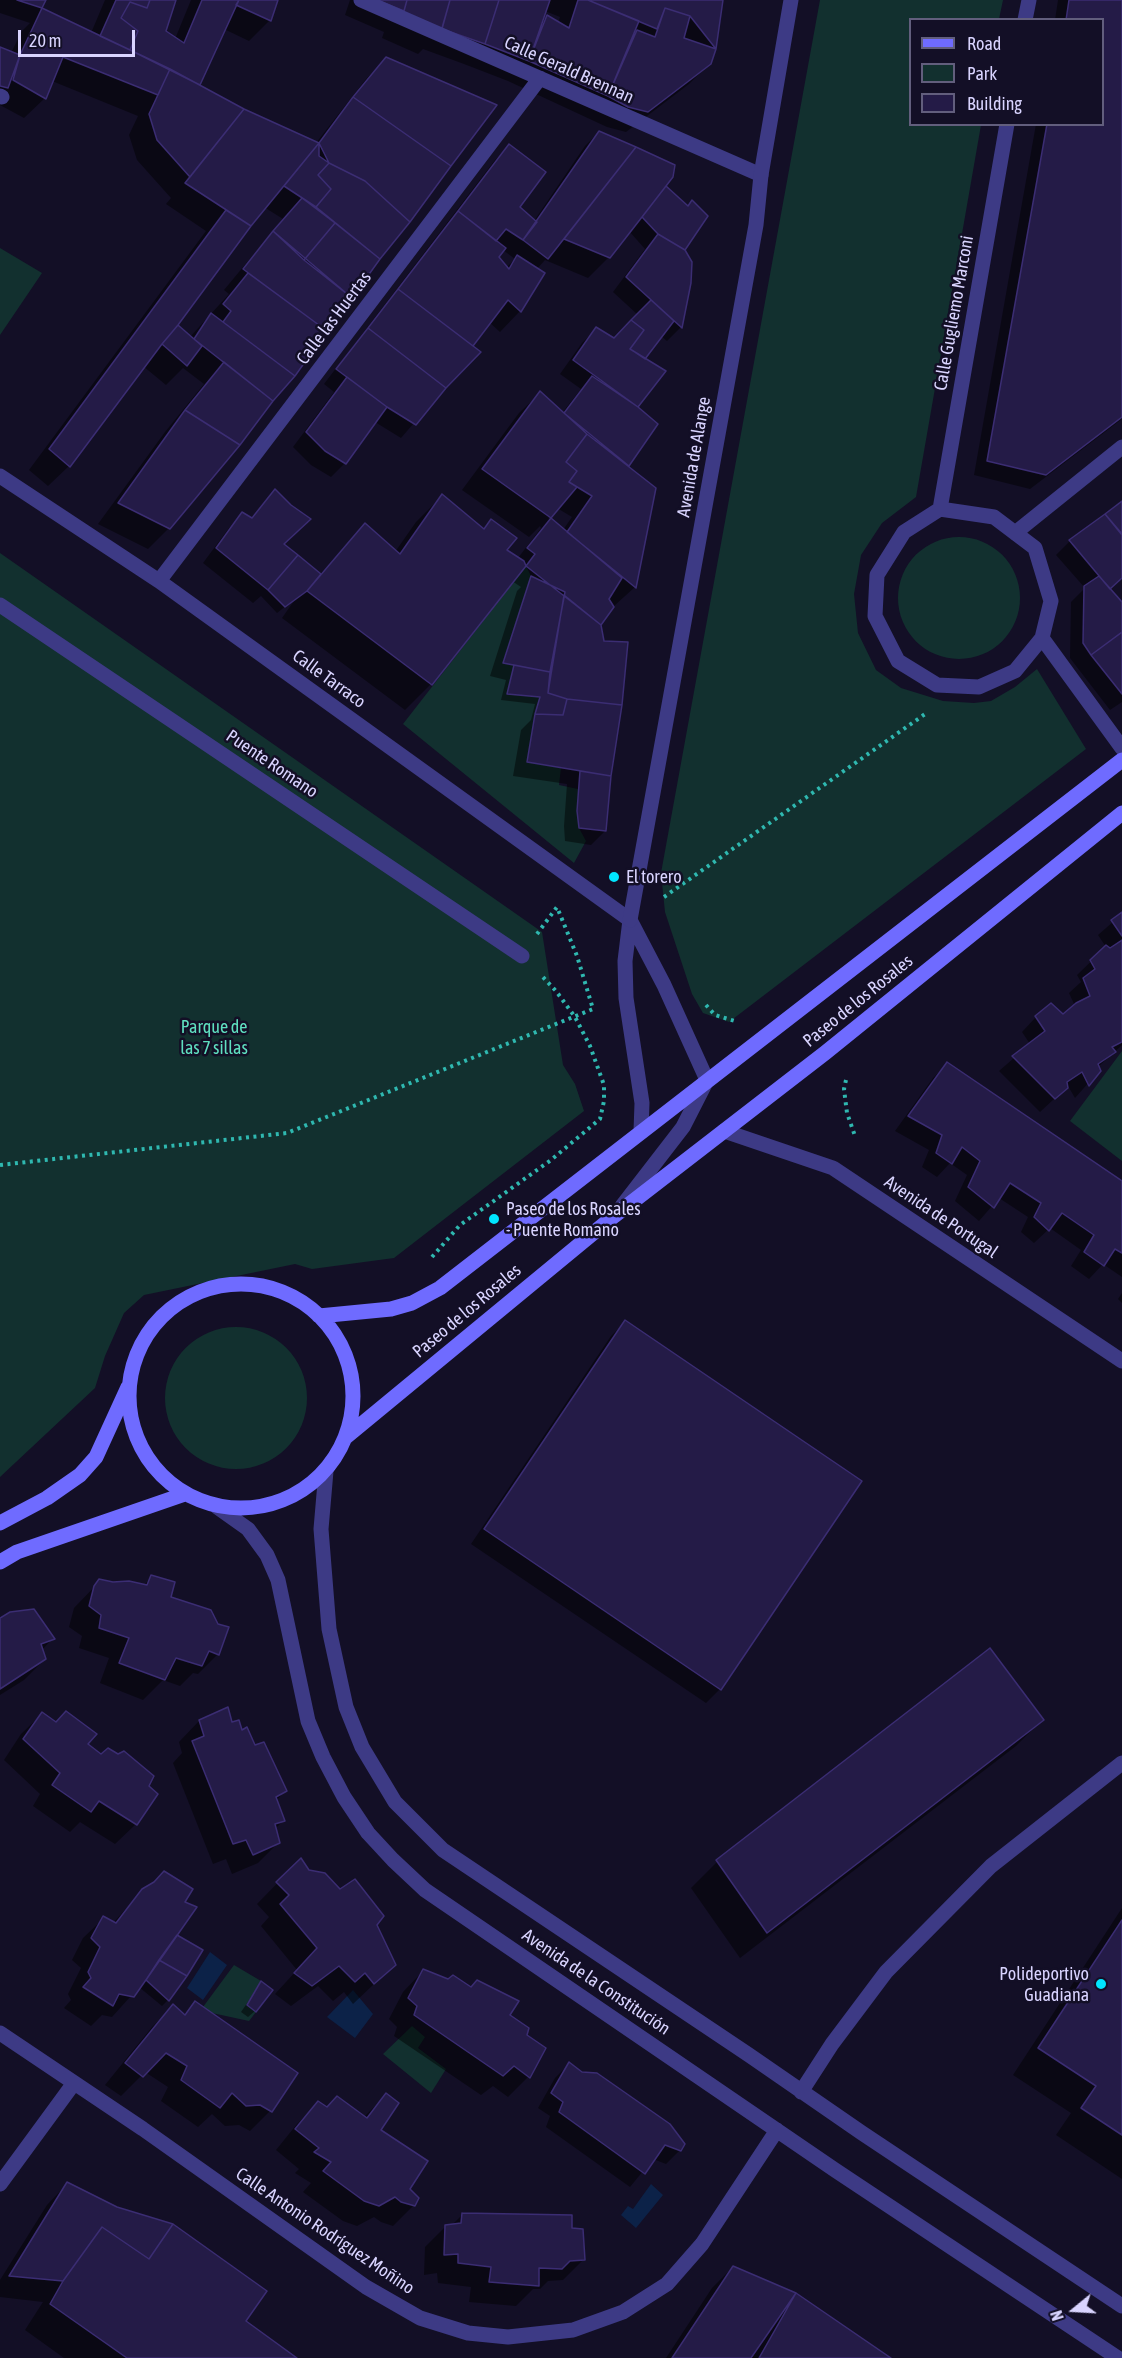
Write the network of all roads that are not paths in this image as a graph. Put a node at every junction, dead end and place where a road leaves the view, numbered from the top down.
1 (361, 0) edge
2 (791, 0) edge
3 (1029, 0) edge
4 (1025, 18) edge
5 (540, 78) junction
6 (1007, 126) edge
7 (761, 175) junction
8 (1122, 447) edge
9 (0, 476) edge
10 (940, 509) junction
11 (1015, 533) junction
12 (159, 581) junction
13 (0, 605) edge
14 (1042, 638) junction
15 (1122, 748) edge
16 (1122, 760) edge
17 (1122, 813) edge
18 (630, 920) junction
19 (522, 956) road end
20 (707, 1080) junction
21 (640, 1131) junction
22 (724, 1131) junction
23 (614, 1216) junction
24 (319, 1316) junction
25 (1122, 1361) edge
26 (129, 1384) junction
27 (346, 1437) junction
28 (326, 1471) junction
29 (185, 1494) junction
30 (217, 1507) junction
31 (0, 1523) edge
32 (0, 1562) edge
33 (1122, 1763) edge
34 (0, 2033) edge
35 (74, 2083) junction
36 (801, 2092) junction
37 (777, 2130) junction
38 (0, 2184) edge
39 (1122, 2306) edge
40 (1118, 2358) edge

1 - 5 street, Calle Gerald Brennan
2 - 7 street, Avenida de Alange
3 - 4 street
5 - 7 street, Calle Gerald Brennan
5 - 12 street, Calle las Huertas
6 - 10 street, Calle Gugliemo Marconi
7 - 18 street, Avenida de Alange
8 - 11 street
9 - 12 street, Calle Tarraco
10 - 11 street
10 - 14 street
11 - 14 street
12 - 18 street, Calle Tarraco
13 - 19 street, Puente Romano
14 - 15 street
16 - 20 main road, Paseo de los Rosales
17 - 22 main road, Paseo de los Rosales
18 - 20 street
18 - 21 street, Avenida de Alange
20 - 21 main road, Paseo de los Rosales
20 - 23 street, Paseo de los Rosales
21 - 24 main road, Paseo de los Rosales
22 - 23 main road, Paseo de los Rosales
22 - 25 street, Avenida de Portugal
23 - 27 main road, Paseo de los Rosales
24 - 26 main road
24 - 27 main road
26 - 29 main road
26 - 31 main road
27 - 28 main road
28 - 30 main road
28 - 36 street, Avenida de la Constitución
29 - 30 main road
29 - 32 main road
30 - 37 street, Avenida de la Constitución
33 - 36 street
34 - 35 street, Calle Antonio Rodríguez Moñino
35 - 37 street, Calle Antonio Rodríguez Moñino
35 - 38 street
36 - 39 street, Avenida de la Constitución
37 - 40 street, Avenida de la Constitución

